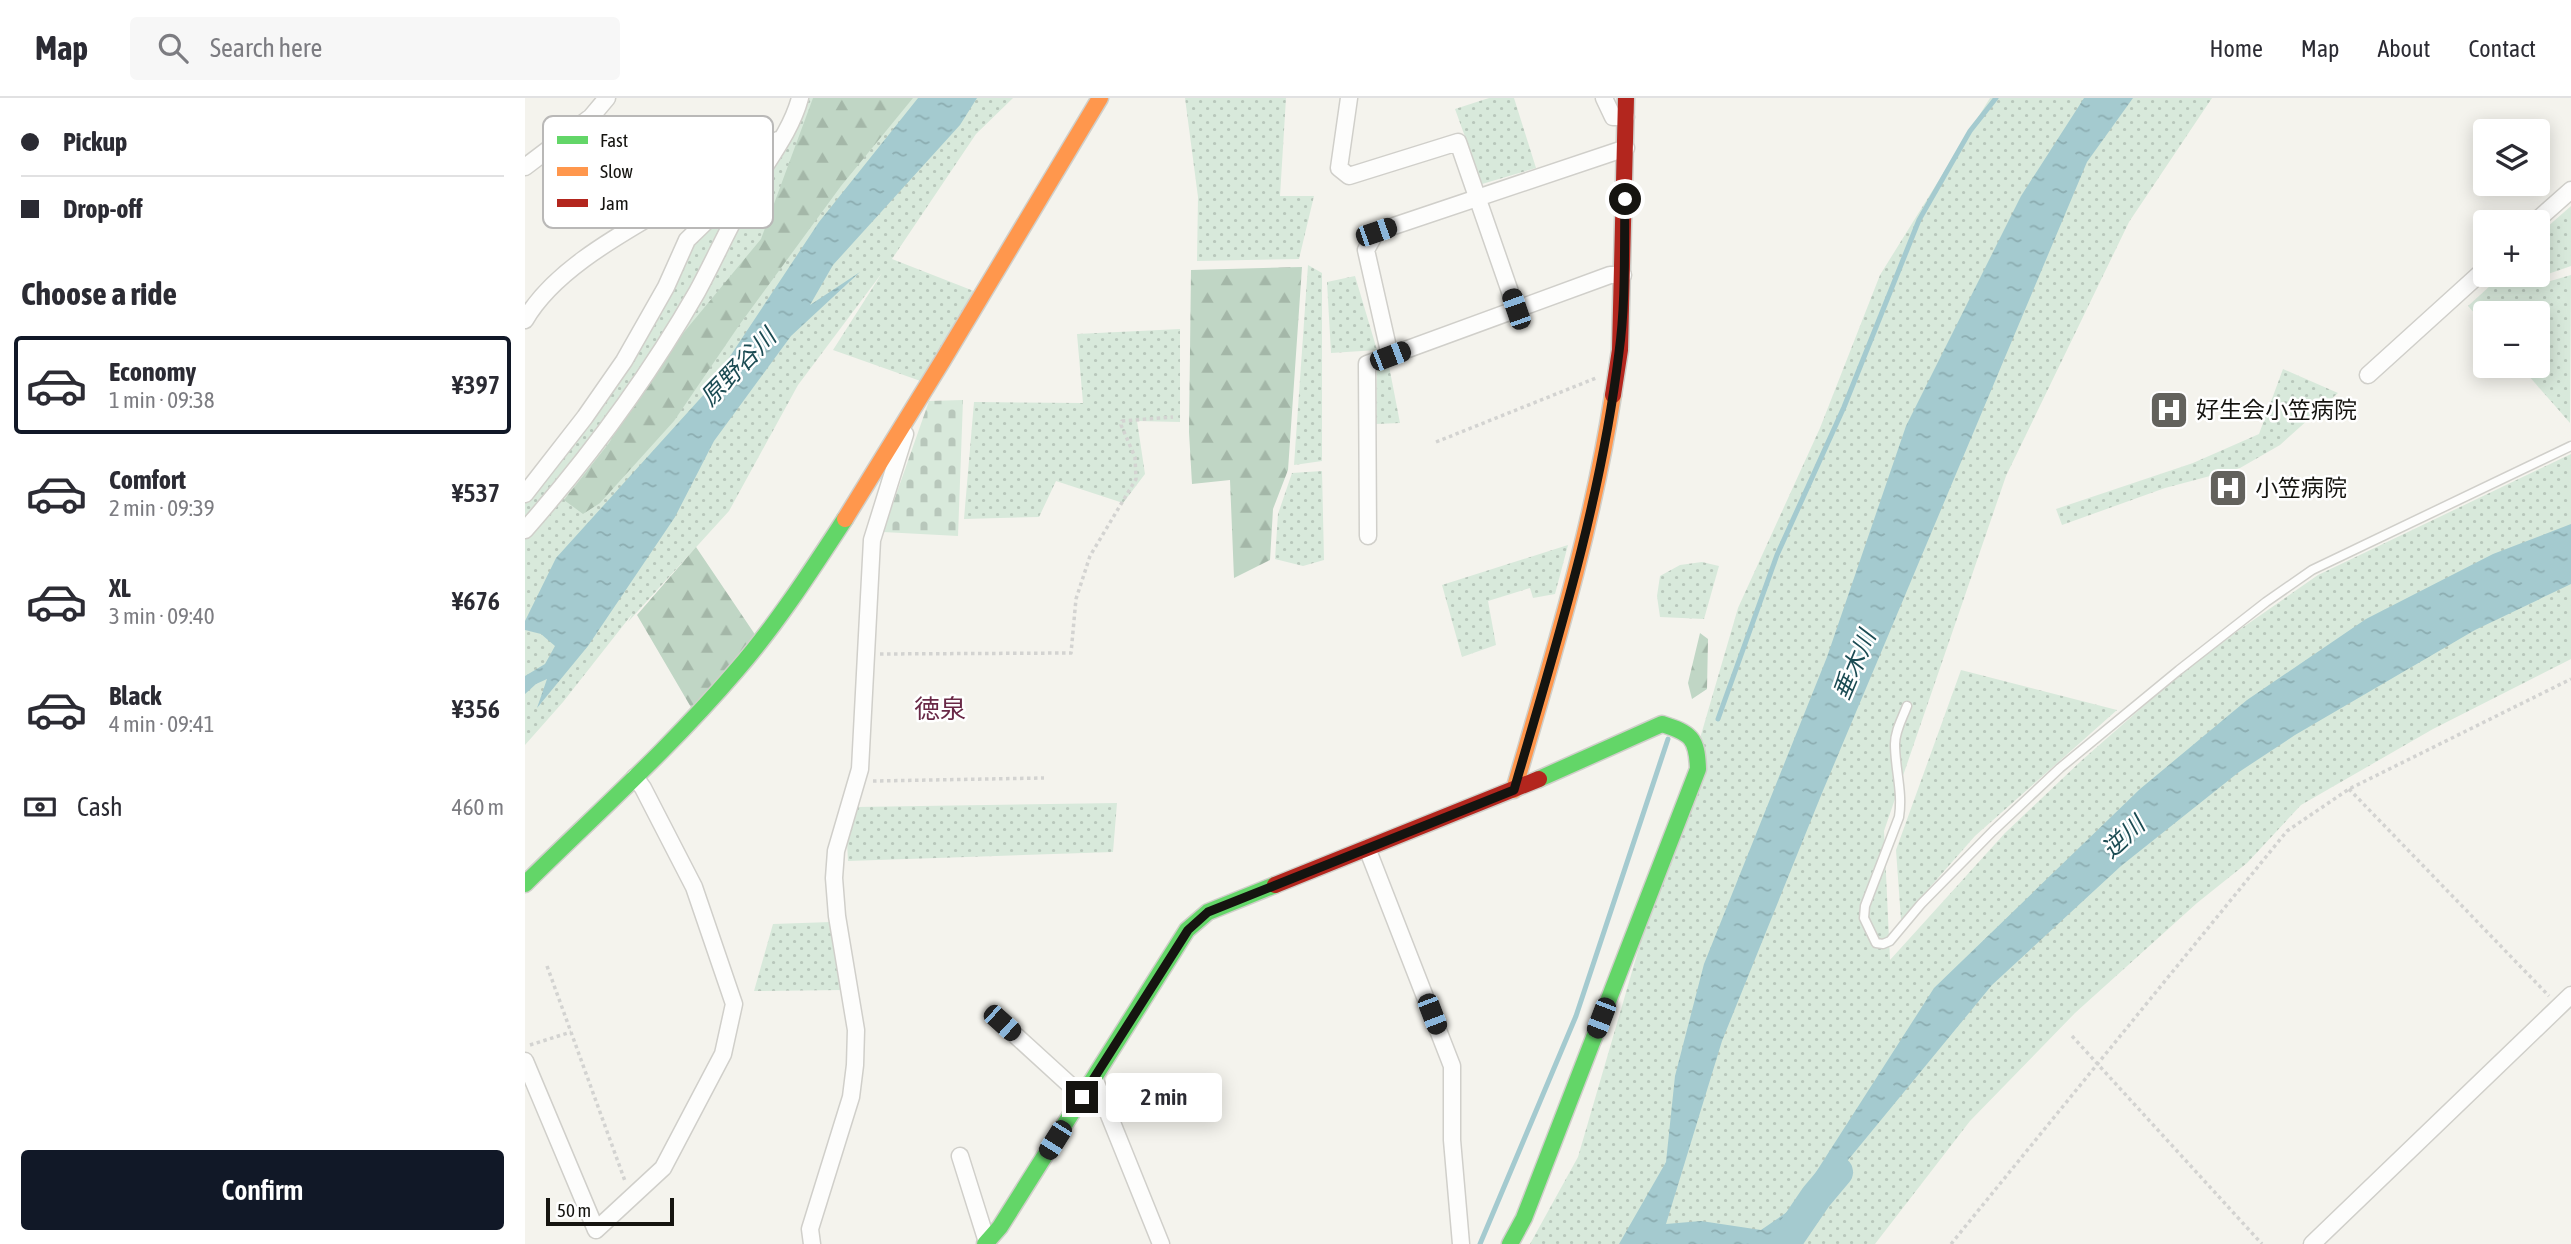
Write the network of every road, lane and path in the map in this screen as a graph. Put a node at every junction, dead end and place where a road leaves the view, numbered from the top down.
1 (607, 98) edge
2 (800, 98) edge
3 (1100, 98) edge
4 (1349, 98) edge
5 (1604, 98) edge
6 (1626, 98) edge
7 (591, 116) edge
8 (1626, 117) junction
9 (780, 139) junction
10 (773, 143) edge
11 (1626, 148) junction
12 (773, 151) edge
13 (543, 153) edge
14 (525, 167) edge
15 (2571, 190) edge
16 (1478, 198) junction
17 (2548, 210) edge
18 (632, 228) edge
19 (699, 228) edge
20 (731, 228) edge
21 (1623, 275) junction
22 (2473, 279) edge
23 (1516, 309) junction
24 (525, 320) edge
25 (1390, 356) junction
26 (1616, 375) junction
27 (2368, 375) dead end
28 (913, 409) junction
29 (1173, 416) dead end
30 (1436, 442) dead end
31 (2571, 446) edge
32 (525, 494) edge
33 (525, 530) edge
34 (1368, 536) dead end
35 (867, 654) junction
36 (2571, 679) edge
37 (1907, 706) dead end
38 (635, 777) junction
39 (1044, 778) dead end
40 (857, 781) junction
41 (2349, 789) junction
42 (1514, 790) junction
43 (1367, 848) junction
44 (525, 884) edge
45 (547, 966) dead end
46 (2565, 1001) edge
47 (1002, 1023) dead end
48 (571, 1032) junction
49 (2072, 1036) dead end
50 (525, 1047) edge
51 (525, 1061) edge
52 (2097, 1064) junction
53 (1094, 1078) junction
54 (1082, 1097) junction
55 (960, 1156) dead end
56 (631, 1198) junction
57 (986, 1243) edge
58 (812, 1244) edge
59 (1161, 1244) edge
60 (1461, 1244) edge
61 (1510, 1244) edge
62 (1951, 1244) edge
63 (2262, 1244) edge
64 (2312, 1244) edge

1 - 7 street
2 - 9 street
3 - 28 street
4 - 16 street
5 - 8 street
6 - 8 street
8 - 11 street
9 - 10 street
9 - 12 street
11 - 16 street
11 - 21 street
13 - 14 street
15 - 17 street
16 - 23 street
16 - 25 street
18 - 24 street
19 - 32 street
20 - 33 street
21 - 23 street
21 - 26 street
22 - 27 street
23 - 25 street
25 - 34 street
26 - 30 path
26 - 42 street
28 - 35 street
28 - 38 street
29 - 35 path
31 - 37 lane
35 - 40 street
36 - 41 path
38 - 44 street
38 - 56 street
39 - 40 path
40 - 58 street
41 - 46 path
41 - 52 path
42 - 43 street
42 - 61 street
43 - 53 street
43 - 60 street
45 - 48 path
46 - 64 street
47 - 54 street
48 - 50 path
48 - 56 path
49 - 52 path
51 - 56 street
52 - 62 path
52 - 63 path
53 - 54 street
53 - 59 street
54 - 57 street
55 - 57 street

